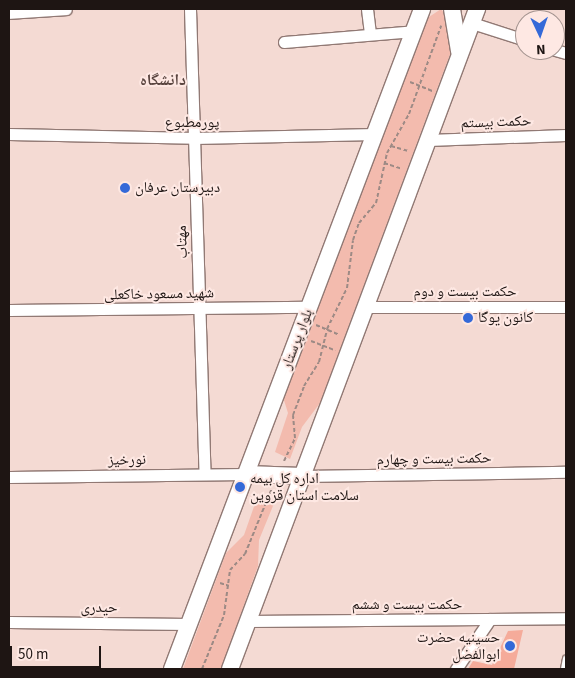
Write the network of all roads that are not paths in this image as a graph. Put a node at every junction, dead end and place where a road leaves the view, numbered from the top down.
1 (66, 9) edge
2 (190, 9) edge
3 (367, 9) edge
4 (422, 9) edge
5 (452, 9) edge
6 (9, 13) edge
7 (474, 16) edge
8 (414, 31) junction
9 (370, 34) junction
10 (515, 35) edge
11 (284, 42) dead end
12 (459, 56) junction
13 (9, 134) edge
14 (375, 134) junction
15 (566, 135) edge
16 (194, 138) junction
17 (428, 140) junction
18 (309, 307) junction
19 (364, 307) junction
20 (566, 307) edge
21 (199, 309) junction
22 (9, 310) edge
23 (566, 472) edge
24 (204, 474) junction
25 (246, 474) junction
26 (302, 476) junction
27 (9, 477) edge
28 (566, 618) edge
29 (490, 619) junction
30 (248, 621) junction
31 (9, 622) edge
32 (189, 624) junction
33 (566, 659) edge
34 (172, 669) edge
35 (230, 669) edge
36 (456, 669) edge
37 (564, 669) edge

1 - 6 street
2 - 16 street, مهتاب
3 - 9 street
4 - 8 street, بلوار پرستار
5 - 12 street
7 - 10 street
7 - 12 street
8 - 9 street
8 - 14 street, بلوار پرستار
9 - 11 street
12 - 17 street
13 - 16 street, پورمطبوع
14 - 16 street, پورمطبوع
14 - 18 street, بلوار پرستار
15 - 17 street, حکمت بیستم
16 - 21 street, مهتاب
17 - 19 street
18 - 21 street, شهید مسعود خاکعلی
18 - 25 street, بلوار پرستار
19 - 20 street, حکمت بیست و دوم
19 - 26 street
21 - 22 street, شهید مسعود خاکعلی
21 - 24 street, مهتاب
23 - 26 street, حکمت بیست و چهارم
24 - 25 street, نورخیز
24 - 27 street, نورخیز
25 - 26 street
25 - 32 street, بلوار پرستار
26 - 30 street
28 - 29 street, حکمت بیست و ششم
29 - 30 street, حکمت بیست و ششم
29 - 36 street
30 - 35 street
31 - 32 street, حیدری
32 - 34 street, بلوار پرستار
33 - 37 lane

